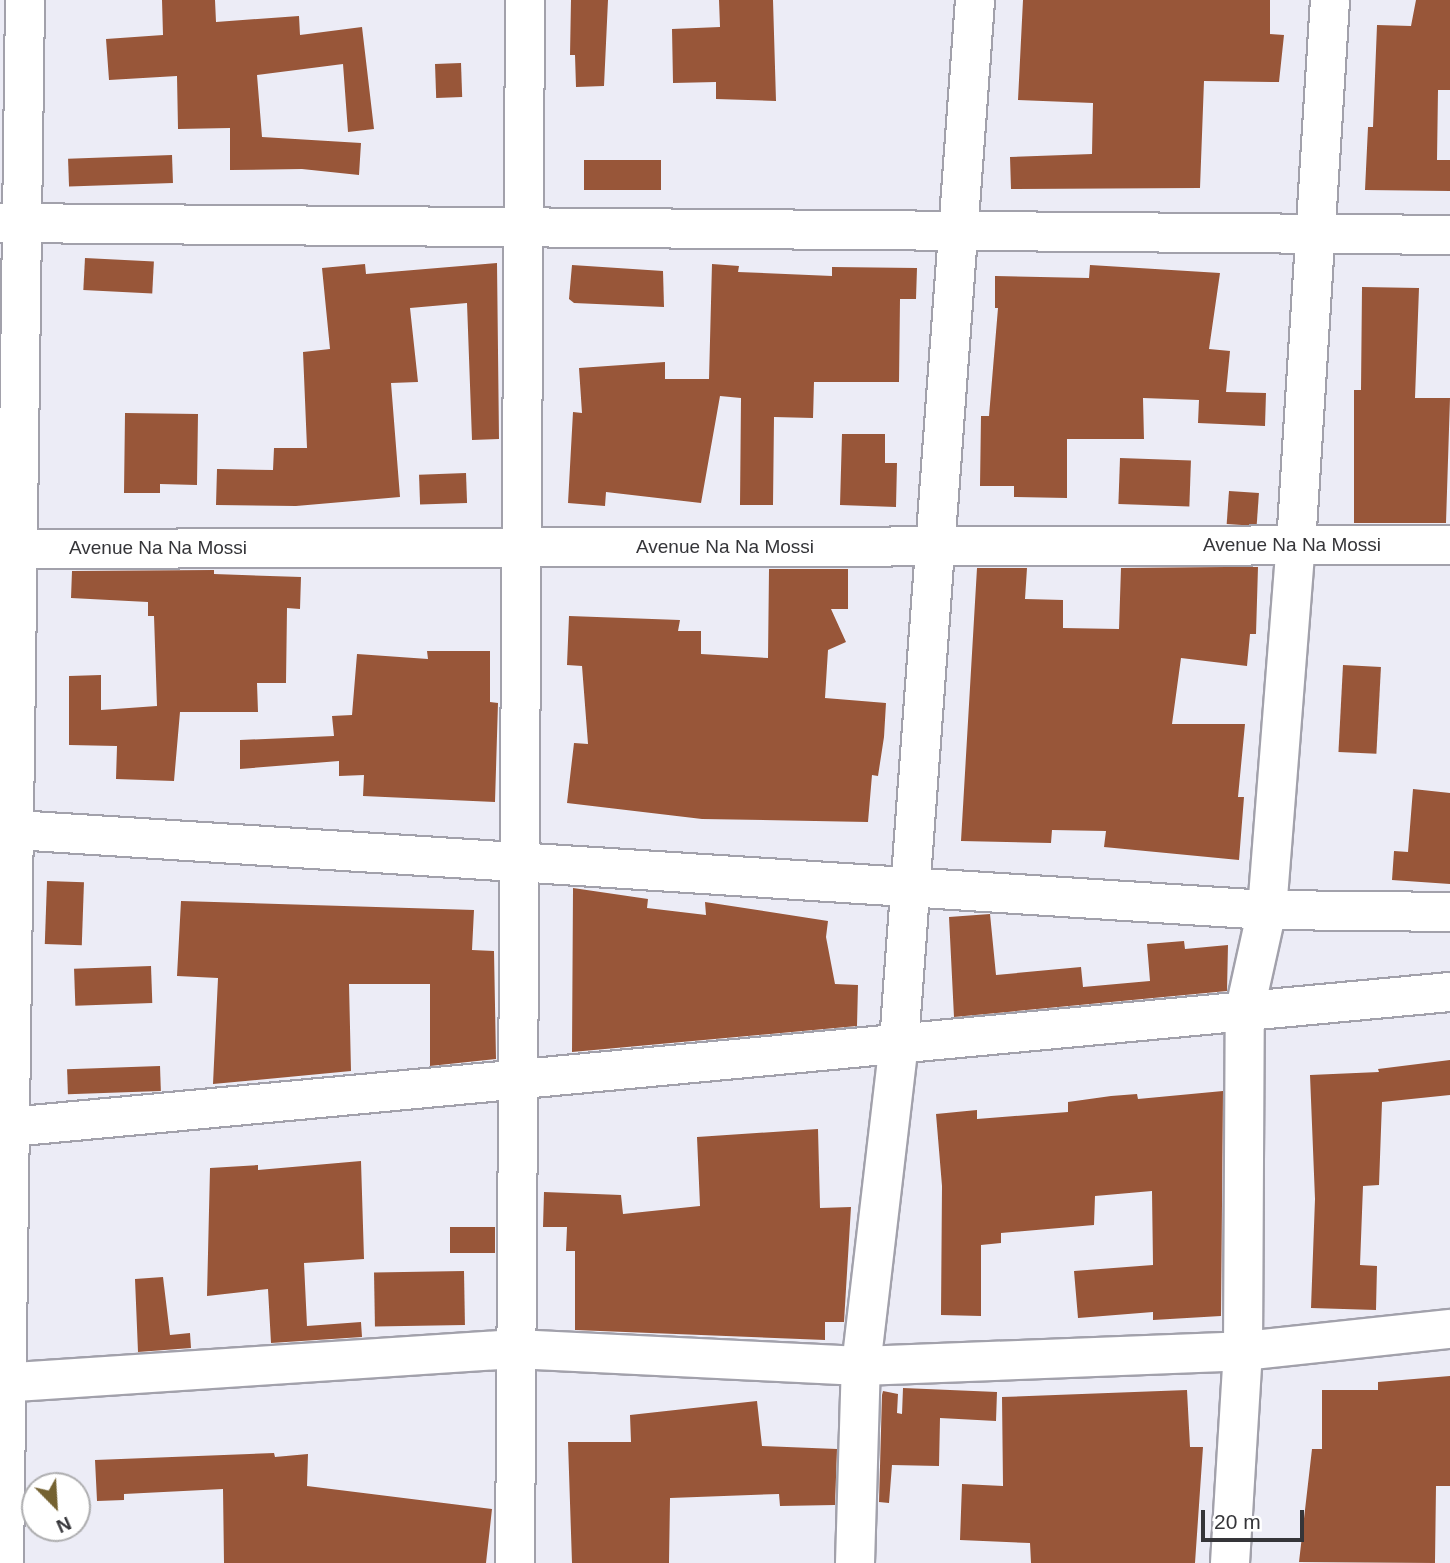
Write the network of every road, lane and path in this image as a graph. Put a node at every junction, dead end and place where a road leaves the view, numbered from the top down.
1 (25, 0) edge
2 (525, 0) edge
3 (975, 0) edge
4 (1330, 0) edge
5 (11, 223) edge
6 (521, 228) junction
7 (959, 231) junction
8 (1313, 234) junction
9 (1450, 235) edge
10 (1296, 545) junction
11 (1450, 545) edge
12 (936, 546) junction
13 (519, 547) junction
14 (9, 549) edge
15 (7, 829) edge
16 (523, 863) junction
17 (908, 887) junction
18 (1267, 910) junction
19 (1450, 912) edge
20 (1450, 992) edge
21 (1245, 1009) junction
22 (899, 1043) junction
23 (517, 1079) junction
24 (3, 1127) edge
25 (1450, 1329) edge
26 (515, 1349) junction
27 (1243, 1351) junction
28 (861, 1366) junction
29 (3, 1382) edge
30 (4, 1563) edge
31 (515, 1563) edge
32 (855, 1563) edge
33 (1230, 1563) edge

1 - 5 street
2 - 6 street
3 - 7 street
4 - 8 street
5 - 6 street
5 - 14 street
6 - 7 street
6 - 13 street
7 - 8 street
7 - 12 street
8 - 9 street
8 - 10 street
10 - 11 street, Avenue Na Na Mossi
10 - 12 street, Avenue Na Na Mossi
10 - 18 street
12 - 13 street, Avenue Na Na Mossi
12 - 17 street
13 - 14 street, Avenue Na Na Mossi
13 - 16 street
14 - 15 street
15 - 16 street
15 - 24 street
16 - 17 street
16 - 23 street
17 - 18 street
17 - 22 street
18 - 19 street
18 - 21 street
20 - 21 street
21 - 22 street
21 - 27 street
22 - 23 street
22 - 28 street
23 - 24 street
23 - 26 street
24 - 29 street
25 - 27 street
26 - 28 street
26 - 29 street
26 - 31 street
27 - 28 street
27 - 33 street
28 - 32 street
29 - 30 street

